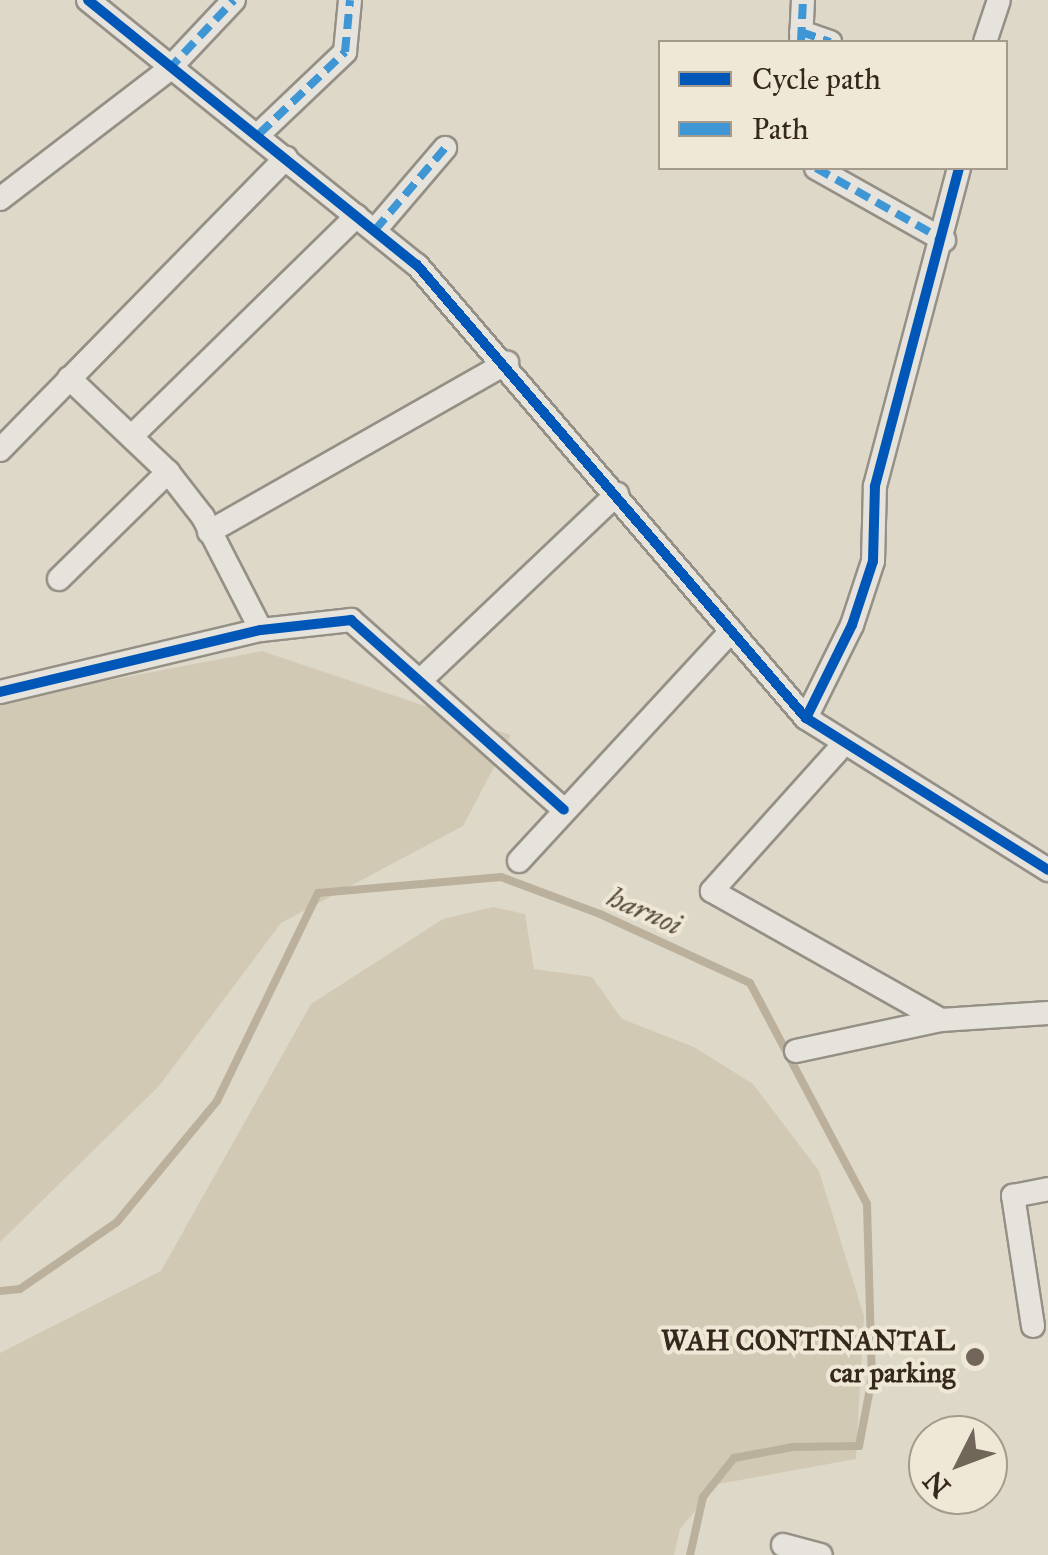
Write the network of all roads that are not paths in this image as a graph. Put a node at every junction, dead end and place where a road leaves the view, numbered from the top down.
1 (88, 0) edge
2 (234, 0) edge
3 (350, 0) edge
4 (803, 0) edge
5 (999, 0) edge
6 (801, 38) edge
7 (985, 40) edge
8 (168, 70) junction
9 (259, 134) junction
10 (444, 148) dead end
11 (286, 158) junction
12 (820, 170) edge
13 (958, 170) edge
14 (0, 199) edge
15 (366, 223) junction
16 (944, 240) junction
17 (507, 362) junction
18 (69, 378) junction
19 (133, 435) junction
20 (0, 450) edge
21 (168, 472) junction
22 (617, 494) junction
23 (209, 532) junction
24 (59, 580) dead end
25 (262, 630) junction
26 (731, 630) junction
27 (422, 679) junction
28 (0, 692) edge
29 (806, 718) junction
30 (842, 746) junction
31 (564, 810) junction
32 (519, 861) dead end
33 (1048, 870) edge
34 (1048, 1013) edge
35 (942, 1020) junction
36 (796, 1052) dead end
37 (1048, 1189) edge
38 (1033, 1326) dead end
39 (783, 1545) dead end
40 (821, 1555) edge

1 - 8 street
2 - 8 street
3 - 9 street
4 - 6 street
5 - 7 street
8 - 9 street
8 - 14 street
9 - 11 street
10 - 15 street
11 - 15 street
11 - 18 street
12 - 16 street
13 - 16 street
15 - 17 street
15 - 19 street
16 - 29 street
17 - 22 street
17 - 23 street
18 - 19 street
18 - 20 street
19 - 21 street
21 - 23 street
21 - 24 street
22 - 26 street
22 - 27 street
23 - 25 street
25 - 27 street
25 - 28 street
26 - 29 street
26 - 31 street
27 - 31 street
29 - 30 street
30 - 33 street
30 - 35 street
31 - 32 street
34 - 35 street
35 - 36 street
37 - 38 street
39 - 40 street

